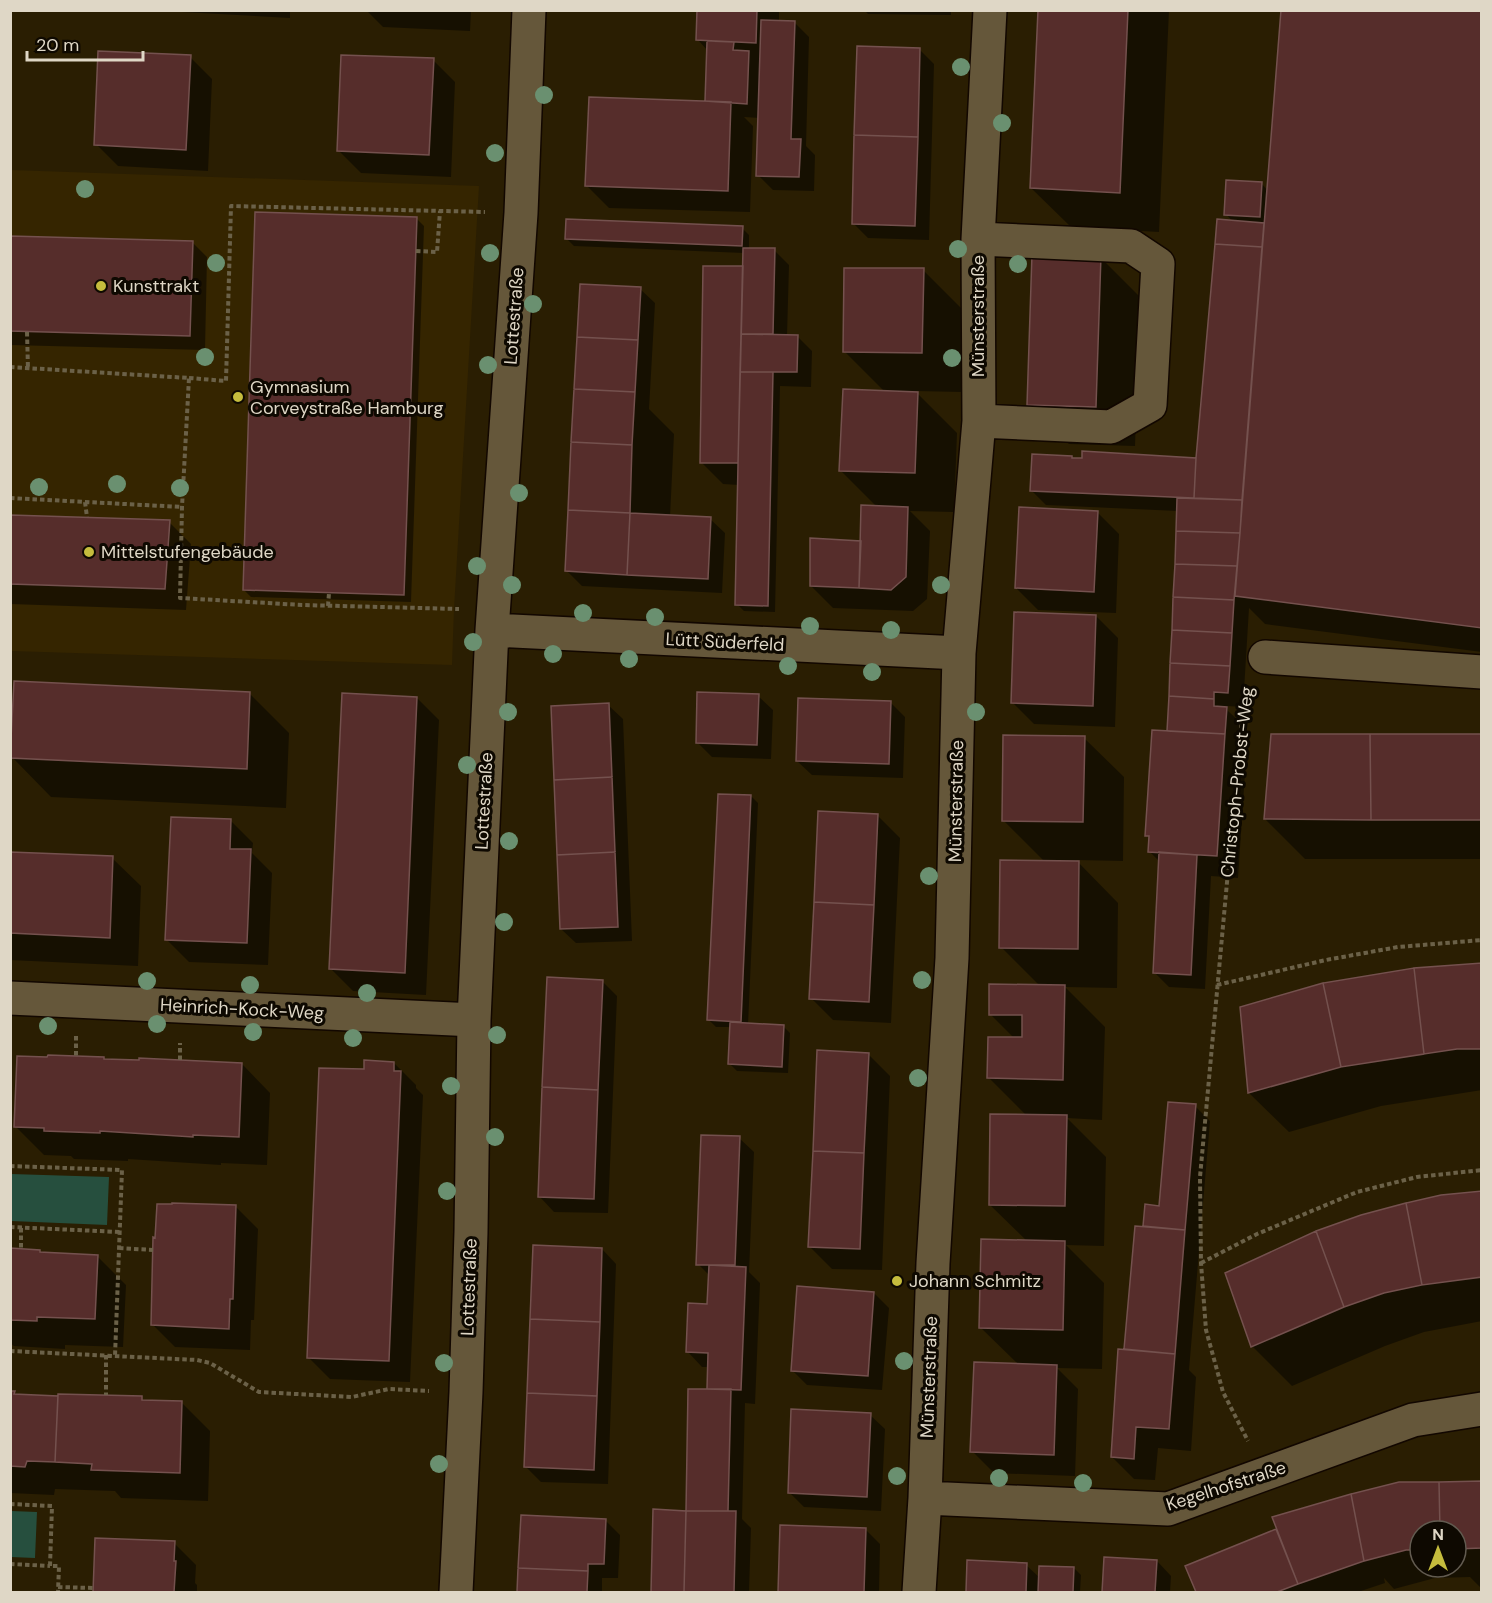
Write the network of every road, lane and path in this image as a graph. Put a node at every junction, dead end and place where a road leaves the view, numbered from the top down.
1 (529, 10) edge
2 (990, 10) edge
3 (440, 211) junction
4 (521, 213) junction
5 (978, 239) junction
6 (416, 251) dead end
7 (27, 332) dead end
8 (10, 367) edge
9 (28, 369) junction
10 (189, 378) junction
11 (979, 421) junction
12 (10, 498) edge
13 (85, 502) junction
14 (182, 507) junction
15 (87, 517) dead end
16 (329, 593) dead end
17 (328, 606) junction
18 (492, 620) junction
19 (959, 653) junction
20 (1264, 657) joint
21 (1482, 672) edge
22 (1482, 940) edge
23 (1217, 986) junction
24 (10, 998) edge
25 (474, 1020) junction
26 (10, 1166) edge
27 (1482, 1170) edge
28 (10, 1227) edge
29 (21, 1228) junction
30 (120, 1232) junction
31 (119, 1248) junction
32 (21, 1249) dead end
33 (153, 1250) dead end
34 (1201, 1263) junction
35 (10, 1351) edge
36 (106, 1355) junction
37 (115, 1356) junction
38 (466, 1392) junction
39 (106, 1395) dead end
40 (1482, 1408) edge
41 (1265, 1474) junction
42 (925, 1498) junction
43 (10, 1504) edge
44 (10, 1564) edge
45 (50, 1566) junction
46 (93, 1588) dead end
47 (58, 1590) edge
48 (456, 1593) edge
49 (919, 1593) edge

1 - 4 street, Lottestraße
2 - 5 street, Münsterstraße
3 - 4 path
3 - 6 path
3 - 10 path
4 - 18 street, Lottestraße
5 - 11 street, Münsterstraße
5 - 11 street
7 - 9 path
8 - 9 path
9 - 10 path
10 - 14 path
11 - 19 street, Münsterstraße
12 - 13 path
13 - 14 path
13 - 15 path
14 - 17 path
16 - 17 path
17 - 18 path
18 - 19 street, Lütt Süderfeld
18 - 25 street, Lottestraße
19 - 42 street, Münsterstraße
20 - 21 street
20 - 23 path, Christoph-Probst-Weg
22 - 23 path
23 - 34 path, Christoph-Probst-Weg
24 - 25 street, Heinrich-Kock-Weg
25 - 38 street, Lottestraße
26 - 30 path
27 - 34 path
28 - 29 path
29 - 30 path
29 - 32 path
30 - 31 path
31 - 33 path
31 - 37 path
34 - 41 path, Christoph-Probst-Weg
35 - 36 path
36 - 37 path
36 - 39 path
37 - 38 path
38 - 48 street, Lottestraße
40 - 41 street, Kegelhofstraße
41 - 42 street, Kegelhofstraße
42 - 49 street, Münsterstraße
43 - 45 path
44 - 45 path
45 - 47 path
46 - 47 path

